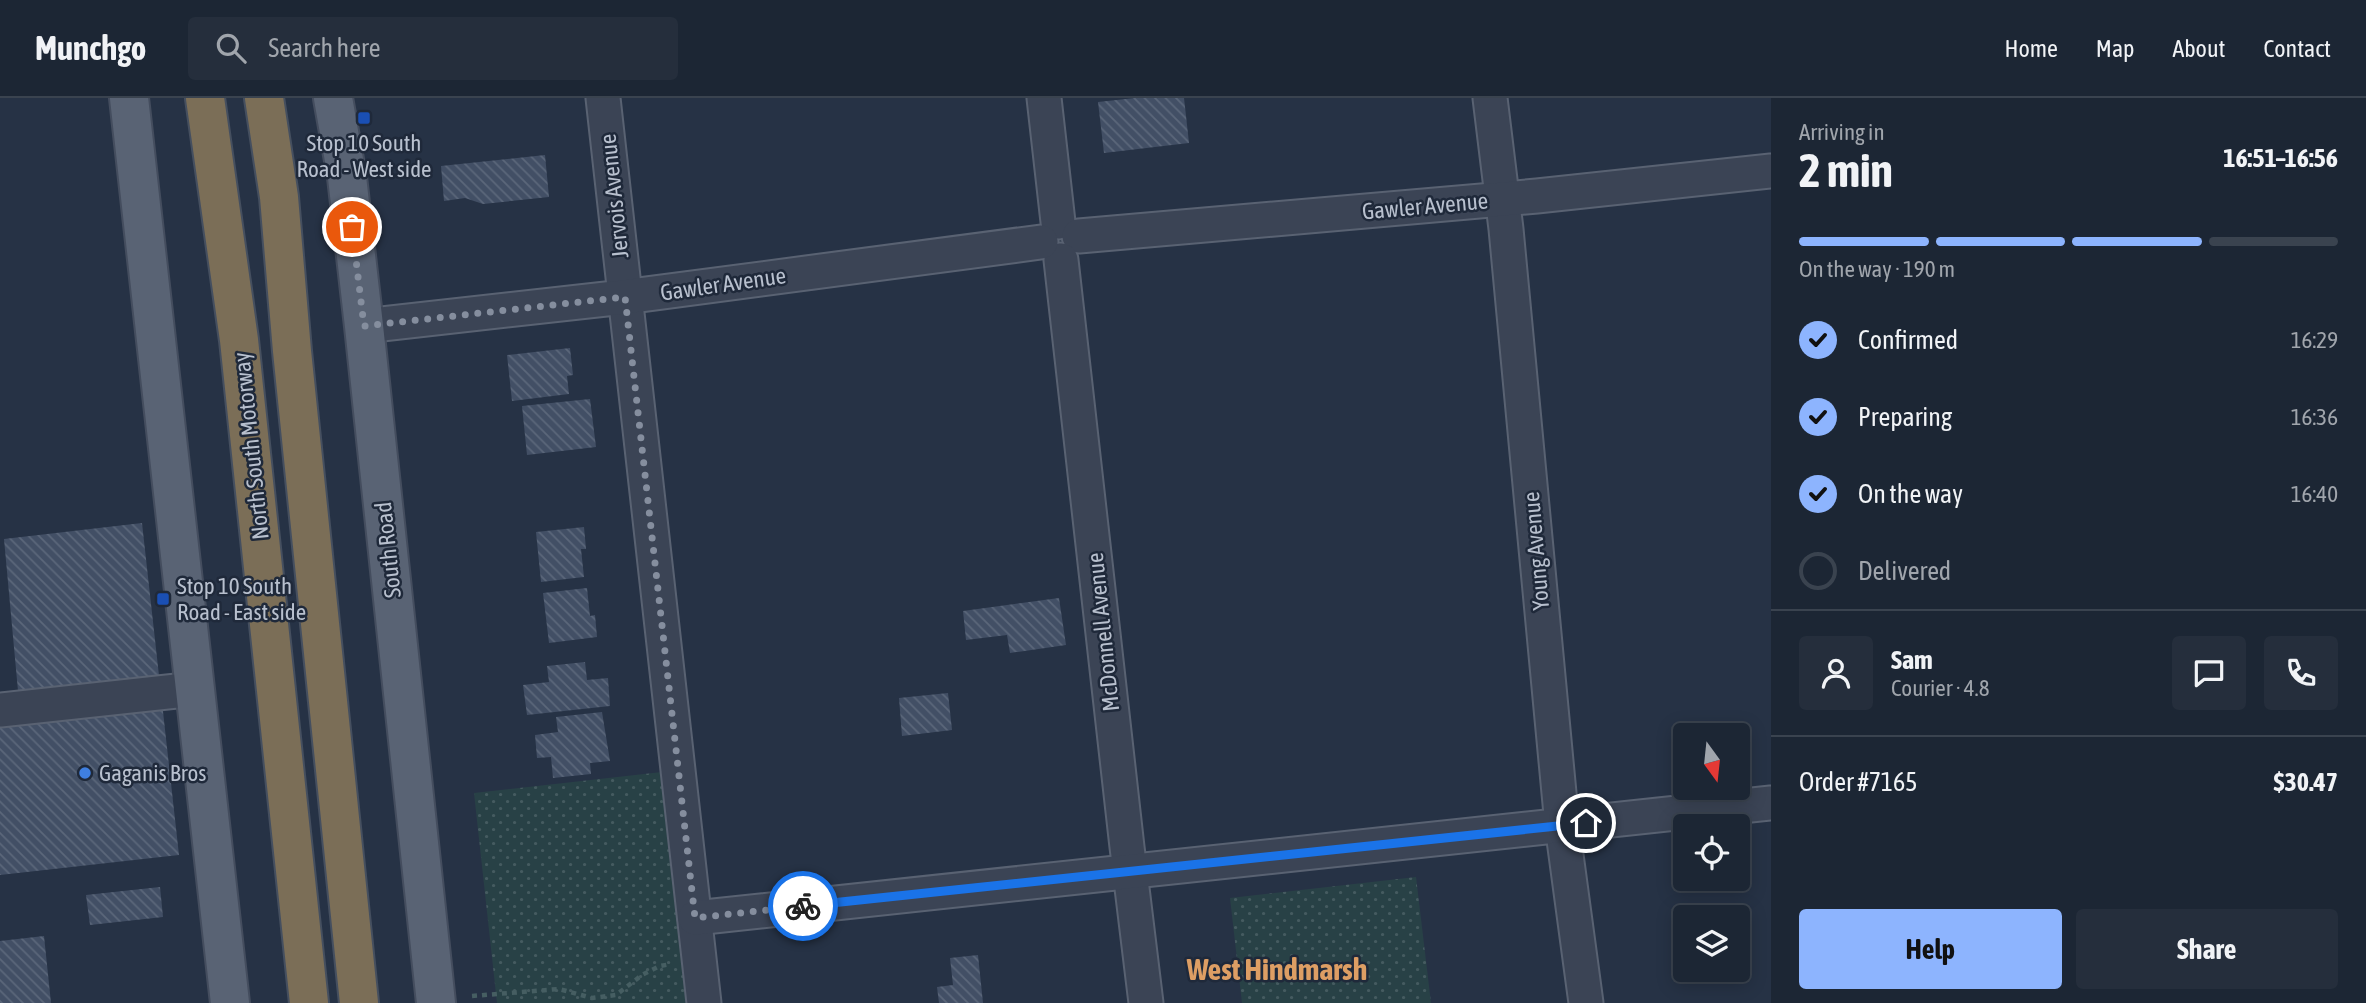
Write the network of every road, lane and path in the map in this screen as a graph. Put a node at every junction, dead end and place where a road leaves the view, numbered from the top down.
1 (129, 98) edge
2 (205, 98) edge
3 (264, 98) edge
4 (333, 98) edge
5 (603, 98) edge
6 (1044, 98) edge
7 (1490, 98) edge
8 (1771, 171) edge
9 (1502, 199) junction
10 (1059, 240) junction
11 (625, 297) junction
12 (364, 326) junction
13 (195, 689) junction
14 (0, 710) edge
15 (1771, 803) edge
16 (1562, 825) junction
17 (1129, 871) junction
18 (695, 918) junction
19 (672, 964) dead end
20 (454, 999) edge
21 (230, 1003) edge
22 (309, 1003) edge
23 (359, 1003) edge
24 (704, 1003) edge
25 (1146, 1003) edge
26 (1586, 1003) edge

1 - 13 main road
2 - 22 highway, North South Motorway
3 - 23 highway
4 - 12 main road, South Road
5 - 11 street, Jervois Avenue
6 - 10 street, McDonnell Avenue
7 - 9 street, Young Avenue
8 - 9 street, Gawler Avenue
9 - 10 street, Gawler Avenue
9 - 16 street, Young Avenue
10 - 11 street, Gawler Avenue
10 - 17 street, McDonnell Avenue
11 - 12 street, Gawler Avenue
11 - 18 street, Jervois Avenue
12 - 20 main road, South Road
13 - 14 street
13 - 21 main road
15 - 16 street
16 - 17 street
16 - 26 street, Young Avenue
17 - 18 street
17 - 25 street, McDonnell Avenue
18 - 24 street, Jervois Avenue
19 - 20 path

